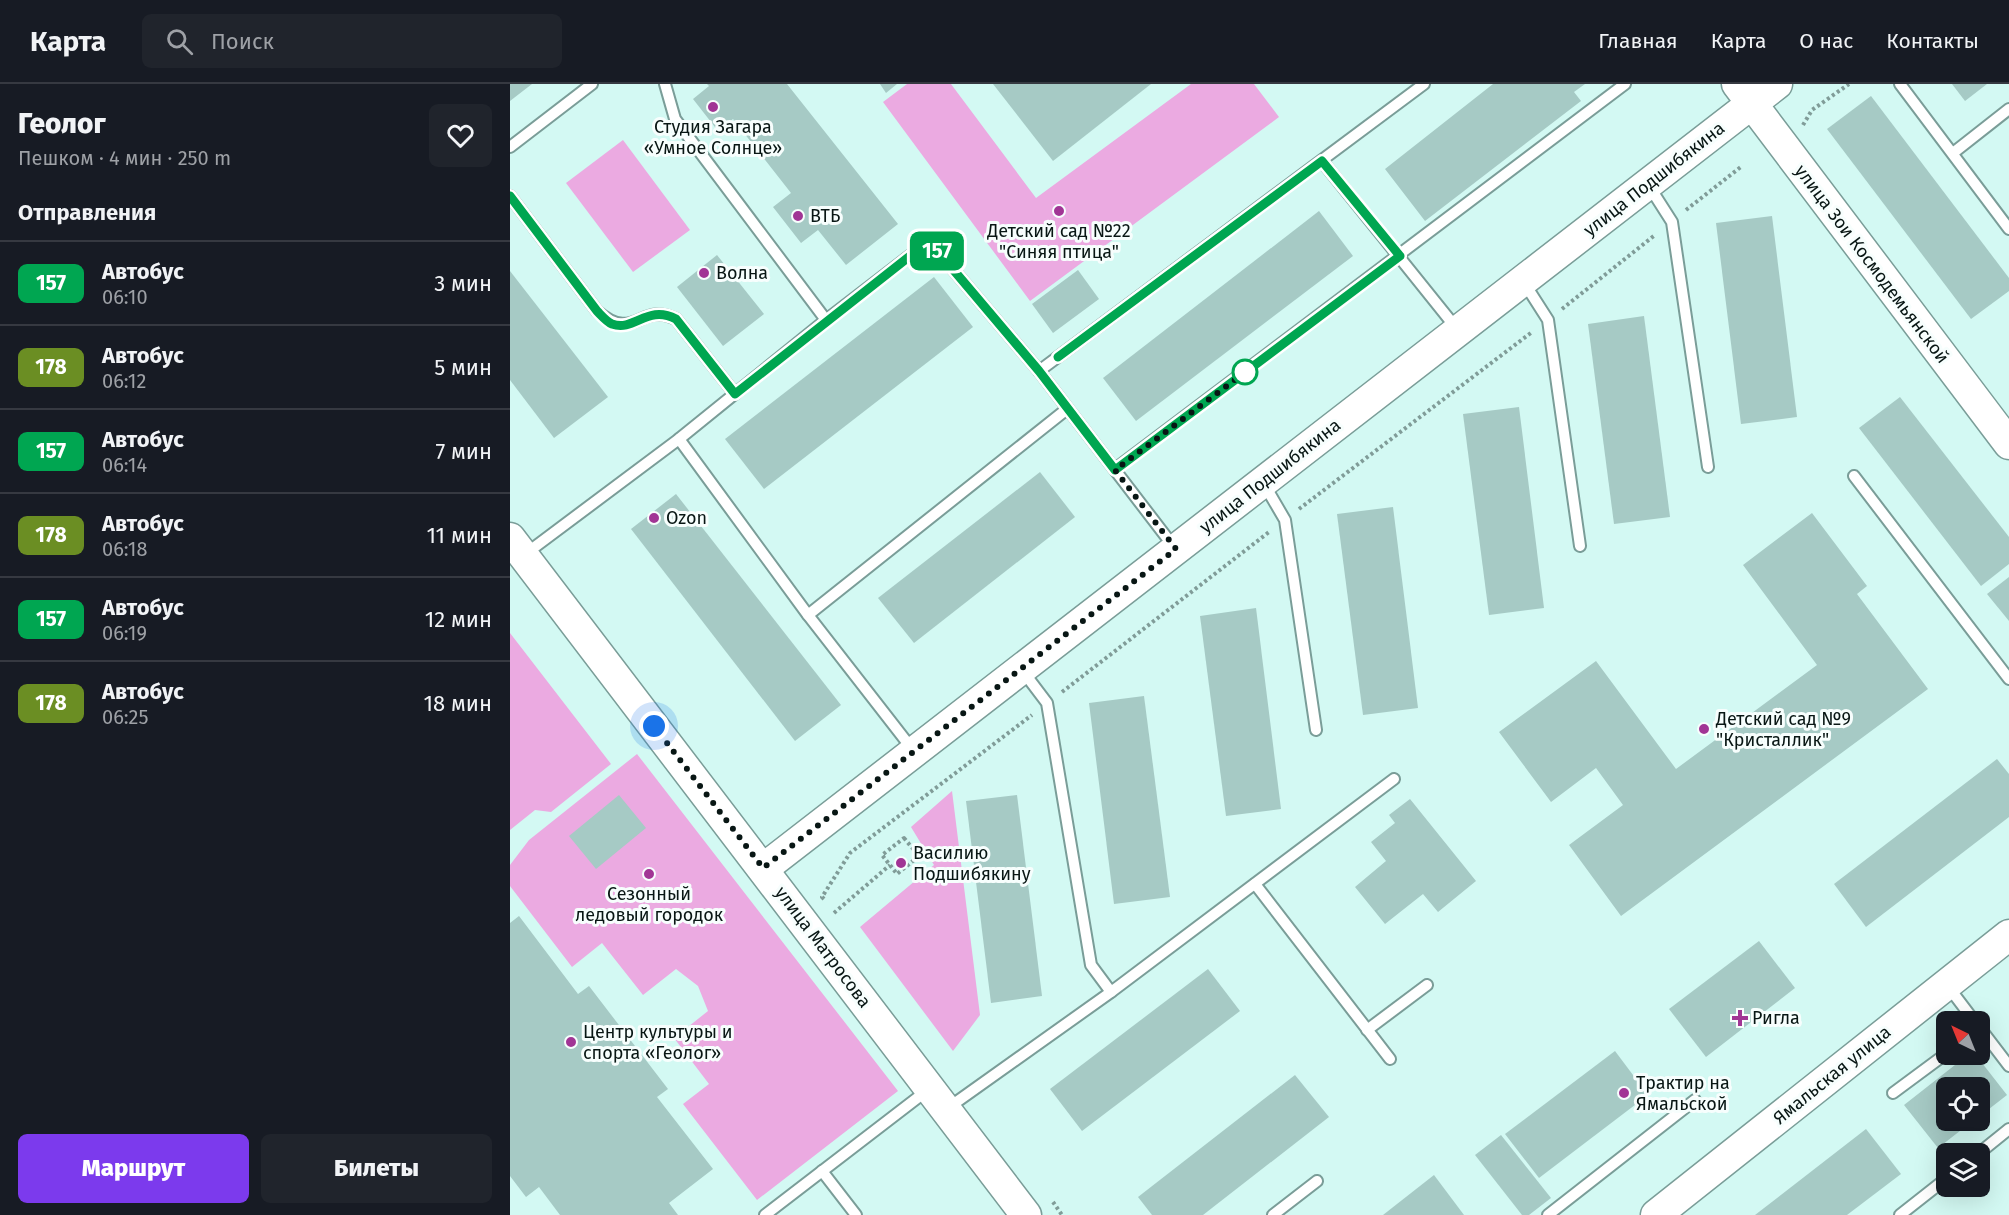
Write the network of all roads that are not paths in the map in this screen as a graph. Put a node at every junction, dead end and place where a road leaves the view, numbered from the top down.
1 (591, 84) edge
2 (664, 84) edge
3 (1425, 84) edge
4 (1625, 84) edge
5 (1777, 84) edge
6 (1900, 84) edge
7 (1744, 94) edge
8 (2009, 109) edge
9 (510, 147) edge
10 (1953, 153) junction
11 (1322, 161) junction
12 (1647, 184) junction
13 (510, 196) edge
14 (2009, 229) edge
15 (1400, 256) junction
16 (1523, 281) junction
17 (826, 320) junction
18 (1458, 331) junction
19 (1039, 371) junction
20 (735, 394) junction
21 (1067, 409) junction
22 (679, 439) junction
23 (2009, 444) edge
24 (1708, 467) dead end
25 (1115, 470) junction
26 (1854, 476) dead end
27 (1262, 482) junction
28 (517, 546) edge
29 (1580, 546) dead end
30 (1176, 549) junction
31 (808, 615) junction
32 (1022, 669) junction
33 (2009, 679) edge
34 (1316, 730) dead end
35 (914, 751) junction
36 (1394, 779) dead end
37 (763, 868) junction
38 (1255, 884) junction
39 (2009, 935) edge
40 (1427, 984) dead end
41 (1947, 985) junction
42 (1111, 992) junction
43 (1967, 1011) edge
44 (1367, 1030) junction
45 (1990, 1041) edge
46 (1389, 1059) dead end
47 (1936, 1061) edge
48 (2009, 1066) edge
49 (1893, 1093) dead end
50 (937, 1099) junction
51 (1695, 1100) dead end
52 (2009, 1129) edge
53 (1990, 1144) edge
54 (822, 1171) junction
55 (1317, 1181) dead end
56 (1936, 1187) edge
57 (765, 1215) edge
58 (856, 1215) edge
59 (1026, 1215) edge
60 (1273, 1215) edge
61 (1548, 1215) edge
62 (1656, 1215) edge
63 (1900, 1215) edge

1 - 9 lane
2 - 17 lane
3 - 11 lane
4 - 15 lane
5 - 7 main road, улица Подшибякина
6 - 10 lane
7 - 12 main road, улица Подшибякина
7 - 23 main road, улица Зои Космодемьянской
8 - 10 lane
10 - 14 lane
11 - 15 lane
11 - 19 lane
12 - 16 main road, улица Подшибякина
12 - 24 lane
13 - 20 lane
15 - 18 lane
15 - 25 lane
16 - 18 main road, улица Подшибякина
16 - 29 lane
17 - 19 lane
17 - 20 lane
18 - 27 main road, улица Подшибякина
19 - 21 lane
20 - 22 lane
21 - 25 lane
21 - 31 lane
22 - 28 lane
22 - 31 lane
25 - 30 lane
26 - 33 lane
27 - 30 main road, улица Подшибякина
27 - 34 lane
28 - 37 main road, улица Матросова
30 - 32 main road, улица Подшибякина
31 - 35 lane
32 - 35 main road, улица Подшибякина
32 - 42 lane
35 - 37 main road, улица Подшибякина
36 - 38 lane
37 - 50 main road, улица Матросова
38 - 42 lane
38 - 44 lane
39 - 41 main road, Ямальская улица
40 - 44 lane
41 - 43 lane
41 - 62 main road, Ямальская улица
42 - 50 lane
44 - 46 lane
45 - 48 lane
47 - 49 lane
50 - 54 lane
50 - 59 main road, улица Матросова
51 - 61 lane
52 - 53 lane
54 - 57 lane
54 - 58 lane
55 - 60 lane
56 - 63 lane

